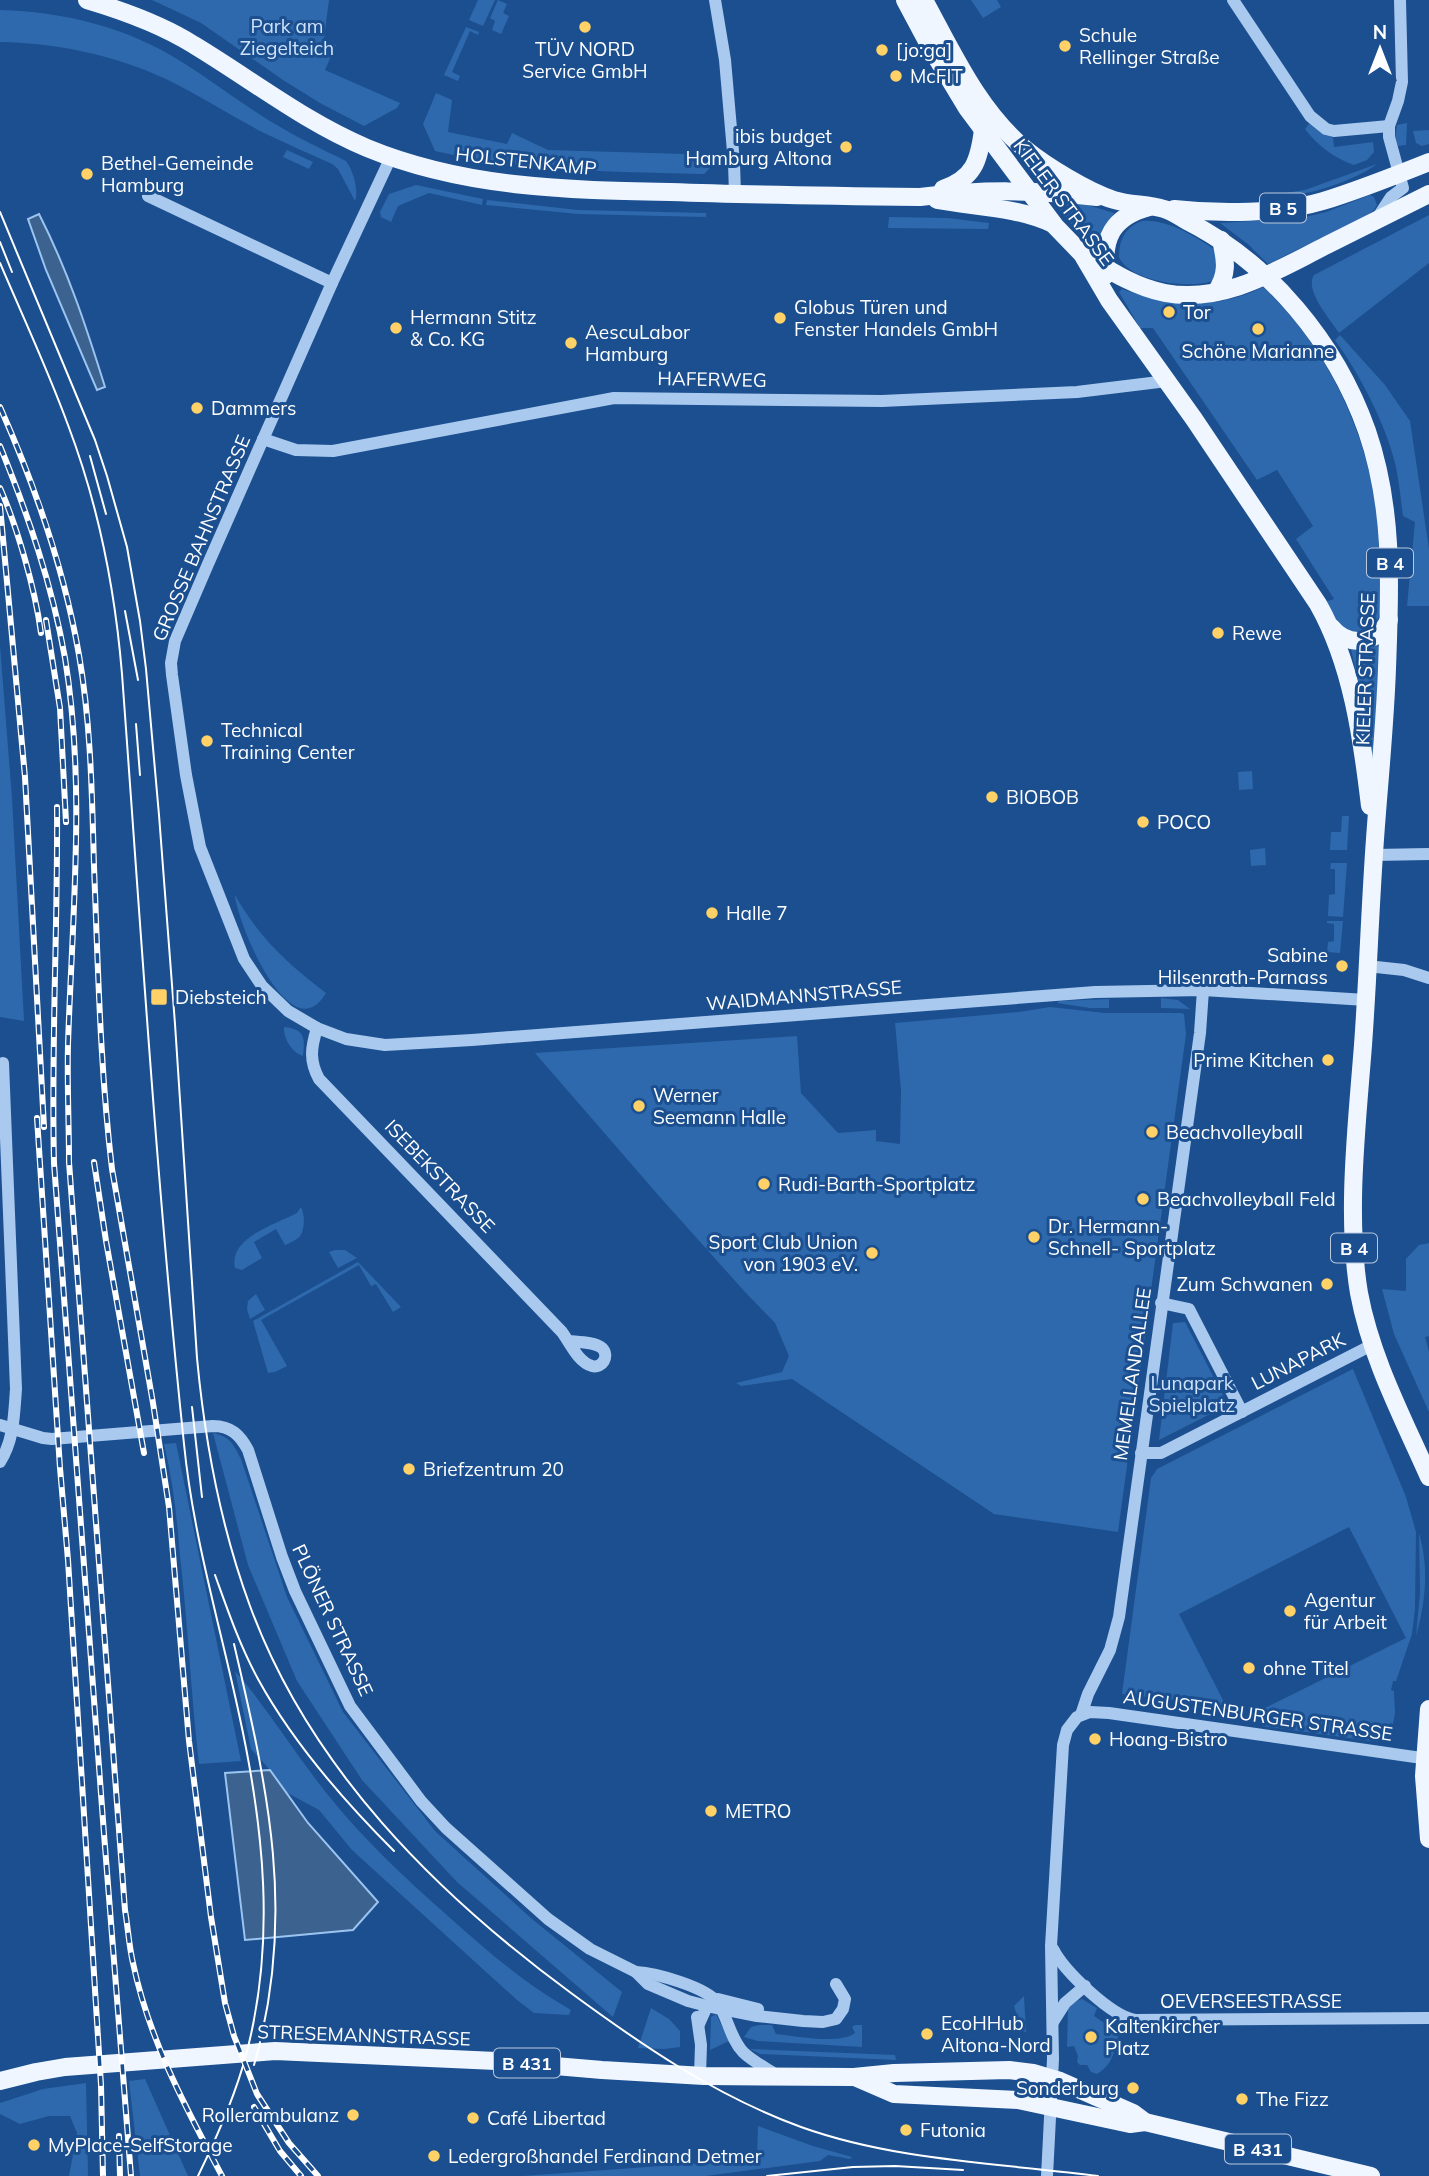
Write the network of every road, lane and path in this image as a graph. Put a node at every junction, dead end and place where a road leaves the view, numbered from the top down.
1 (87, 0) edge
2 (715, 0) edge
3 (905, 0) edge
4 (925, 0) edge
5 (1233, 0) edge
6 (1400, 0) edge
7 (1390, 126) junction
8 (983, 130) junction
9 (391, 157) junction
10 (1429, 162) edge
11 (1399, 174) junction
12 (1028, 190) junction
13 (734, 194) junction
14 (1429, 194) edge
15 (148, 196) dead end
16 (919, 197) junction
17 (1111, 199) junction
18 (1156, 207) junction
19 (1376, 220) junction
20 (1055, 226) junction
21 (1221, 240) junction
22 (1082, 254) junction
23 (1105, 267) junction
24 (1265, 276) junction
25 (332, 283) junction
26 (1216, 292) junction
27 (1109, 300) junction
28 (1167, 381) junction
29 (263, 439) junction
30 (1389, 620) junction
31 (1331, 627) junction
32 (1374, 848) junction
33 (1429, 855) edge
34 (1367, 966) junction
35 (1429, 978) edge
36 (262, 986) joint
37 (1203, 990) junction
38 (1366, 1000) junction
39 (317, 1028) junction
40 (3, 1063) dead end
41 (1161, 1303) junction
42 (569, 1341) dead end
43 (1372, 1345) junction
44 (1242, 1412) junction
45 (6, 1428) edge
46 (1141, 1453) junction
47 (0, 1462) edge
48 (1429, 1477) edge
49 (1429, 1709) edge
50 (1081, 1715) junction
51 (1427, 1759) edge
52 (1429, 1839) edge
53 (1051, 1946) junction
54 (636, 1972) junction
55 (836, 1984) dead end
56 (1085, 1986) junction
57 (688, 2001) junction
58 (714, 2005) junction
59 (757, 2016) junction
60 (778, 2017) junction
61 (1429, 2018) edge
62 (1053, 2022) junction
63 (699, 2024) junction
64 (734, 2039) junction
65 (700, 2076) junction
66 (781, 2077) junction
67 (854, 2077) junction
68 (1052, 2078) junction
69 (0, 2081) edge
70 (1050, 2106) junction
71 (1145, 2122) junction
72 (1047, 2176) edge
73 (1371, 2176) edge

1 - 9 main road, HOLSTENKAMP
2 - 13 street
3 - 8 main road, KIELER STRASSE / B 4
4 - 17 main road, KIELER STRASSE / B 4
5 - 7 street
6 - 7 street
7 - 11 street
8 - 12 main road, KIELER STRASSE / B 4
8 - 16 main road
9 - 13 main road, HOLSTENKAMP
9 - 25 street, GROSSE BAHNSTRASSE
10 - 11 main road, B 5
11 - 18 main road, B 5
11 - 19 street
12 - 16 main road, HOLSTENKAMP
12 - 17 main road, HOLSTENKAMP
12 - 20 main road, KIELER STRASSE / B 4
13 - 16 main road, HOLSTENKAMP
14 - 19 main road
15 - 25 street
16 - 20 main road, HOLSTENKAMP
17 - 18 main road, KIELER STRASSE / B 4
18 - 21 main road, KIELER STRASSE / B 4
18 - 23 main road, B 4
19 - 24 main road
20 - 22 main road, KIELER STRASSE / B 4
21 - 24 main road, KIELER STRASSE / B 4
21 - 26 main road
22 - 23 main road
22 - 27 main road, KIELER STRASSE / B 4
23 - 26 main road
23 - 27 main road, B 4
24 - 26 main road
24 - 30 main road, KIELER STRASSE / B 4
25 - 29 street, GROSSE BAHNSTRASSE
27 - 28 main road, KIELER STRASSE / B 4
28 - 29 street, HAFERWEG
28 - 31 main road, KIELER STRASSE / B 4
29 - 36 street, GROSSE BAHNSTRASSE
30 - 31 main road
30 - 32 main road, KIELER STRASSE / B 4
31 - 32 main road, KIELER STRASSE / B 4
32 - 33 street
32 - 34 main road, KIELER STRASSE / B 4
34 - 35 street
34 - 38 main road, KIELER STRASSE / B 4
36 - 39 street, WAIDMANNSTRASSE
37 - 38 street, WAIDMANNSTRASSE
37 - 39 street, WAIDMANNSTRASSE
37 - 41 street, MEMELLANDALLEE
38 - 43 main road, KIELER STRASSE / B 4
39 - 42 street, ISEBEKSTRASSE
40 - 45 street
41 - 44 street, LUNAPARK
41 - 46 street, MEMELLANDALLEE
43 - 44 street, LUNAPARK
43 - 48 main road, KIELER STRASSE / B 4
44 - 46 street, LUNAPARK
45 - 47 street
45 - 54 street, PLÖNER STRASSE
46 - 50 street, MEMELLANDALLEE
49 - 51 main road
50 - 51 street, AUGUSTENBURGER STRASSE
50 - 53 street, MEMELLANDALLEE
51 - 52 main road
53 - 56 street, OEVERSEESTRASSE
53 - 62 street, MEMELLANDALLEE
54 - 57 street, PLÖNER STRASSE
54 - 58 street, PLÖNER STRASSE
55 - 60 street, PLÖNER STRASSE
56 - 61 street, OEVERSEESTRASSE
56 - 62 street
57 - 58 street, PLÖNER STRASSE
57 - 63 street
58 - 59 street, PLÖNER STRASSE
58 - 60 street, PLÖNER STRASSE
58 - 63 street
58 - 64 street
59 - 60 street, PLÖNER STRASSE
59 - 64 street
62 - 68 street, MEMELLANDALLEE
63 - 65 street
64 - 66 street
65 - 66 main road, STRESEMANNSTRASSE / B 431
65 - 69 main road, STRESEMANNSTRASSE / B 431
66 - 67 main road, STRESEMANNSTRASSE / B 431
67 - 68 main road, STRESEMANNSTRASSE / B 431
67 - 70 main road, STRESEMANNSTRASSE / B 431
68 - 70 street, MEMELLANDALLEE
68 - 71 main road, STRESEMANNSTRASSE / B 431
70 - 71 main road, STRESEMANNSTRASSE / B 431
70 - 72 street, MEMELLANDALLEE
71 - 73 main road, STRESEMANNSTRASSE / B 431

